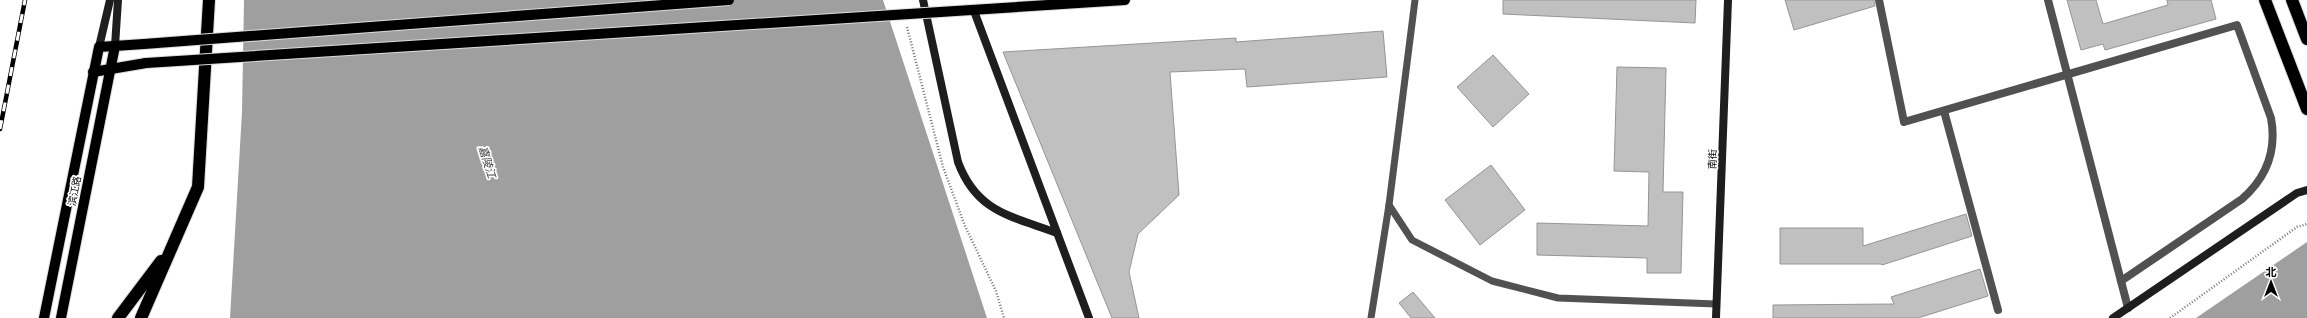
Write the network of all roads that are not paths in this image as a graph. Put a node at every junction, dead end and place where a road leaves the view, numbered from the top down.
1 (110, 0) edge
2 (118, 0) edge
3 (209, 0) edge
4 (729, 0) edge
5 (923, 0) edge
6 (1125, 0) edge
7 (1415, 0) edge
8 (1728, 0) edge
9 (1879, 0) edge
10 (2048, 0) edge
11 (2265, 0) edge
12 (2292, 0) edge
13 (974, 11) junction
14 (2307, 39) edge
15 (115, 46) junction
16 (99, 47) junction
17 (111, 68) junction
18 (93, 72) junction
19 (2067, 76) junction
20 (2307, 109) edge
21 (1944, 111) junction
22 (2307, 190) edge
23 (1389, 205) junction
24 (1057, 233) junction
25 (173, 246) junction
26 (2121, 281) junction
27 (1716, 304) junction
28 (2128, 308) junction
29 (1998, 310) dead end
30 (44, 318) edge
31 (61, 318) edge
32 (118, 318) edge
33 (141, 318) edge
34 (1089, 318) edge
35 (1371, 318) edge
36 (1716, 318) edge
37 (2113, 318) edge

1 - 16 street, 滨江路
2 - 15 street, 滨江路
3 - 25 highway
4 - 15 main road, bridge
5 - 24 street
6 - 13 main road
7 - 23 lane
8 - 27 street, 南街
9 - 21 street
10 - 19 street
11 - 20 highway
12 - 14 highway
13 - 17 main road, bridge
13 - 24 street
15 - 16 main road
15 - 17 main road, 滨江路
16 - 18 main road, 滨江路
17 - 18 main road
17 - 31 main road, 滨江路
18 - 30 main road, 滨江路
19 - 21 street
19 - 26 street
19 - 26 street
21 - 29 street
22 - 28 street
23 - 27 lane
23 - 35 lane
24 - 34 street
25 - 32 highway
25 - 33 highway
26 - 28 street
27 - 36 street, 南街
28 - 37 street

